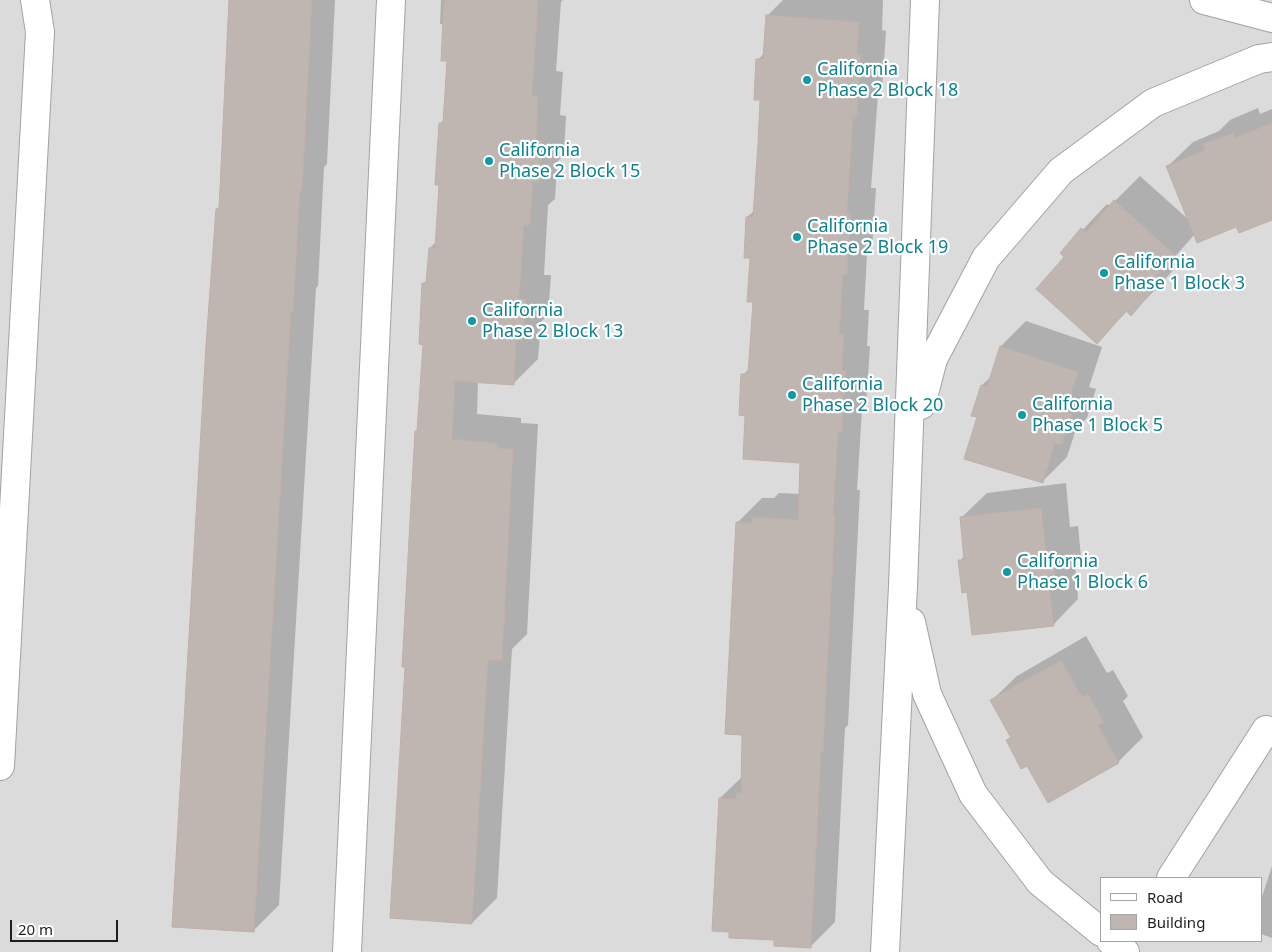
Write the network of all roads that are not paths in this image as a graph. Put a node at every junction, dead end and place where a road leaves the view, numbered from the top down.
1 (35, 0) edge
2 (391, 0) edge
3 (925, 0) edge
4 (1204, 0) edge
5 (1272, 18) edge
6 (1272, 58) edge
7 (908, 459) junction
8 (903, 586) junction
9 (1272, 733) edge
10 (0, 766) edge
11 (1173, 877) edge
12 (1100, 931) edge
13 (1112, 942) edge
14 (347, 952) edge
15 (885, 952) edge
16 (1125, 952) edge

1 - 10 lane
2 - 14 lane
3 - 7 lane
4 - 5 lane
6 - 7 lane
7 - 8 lane
8 - 12 lane
8 - 15 lane
9 - 11 lane
13 - 16 lane

